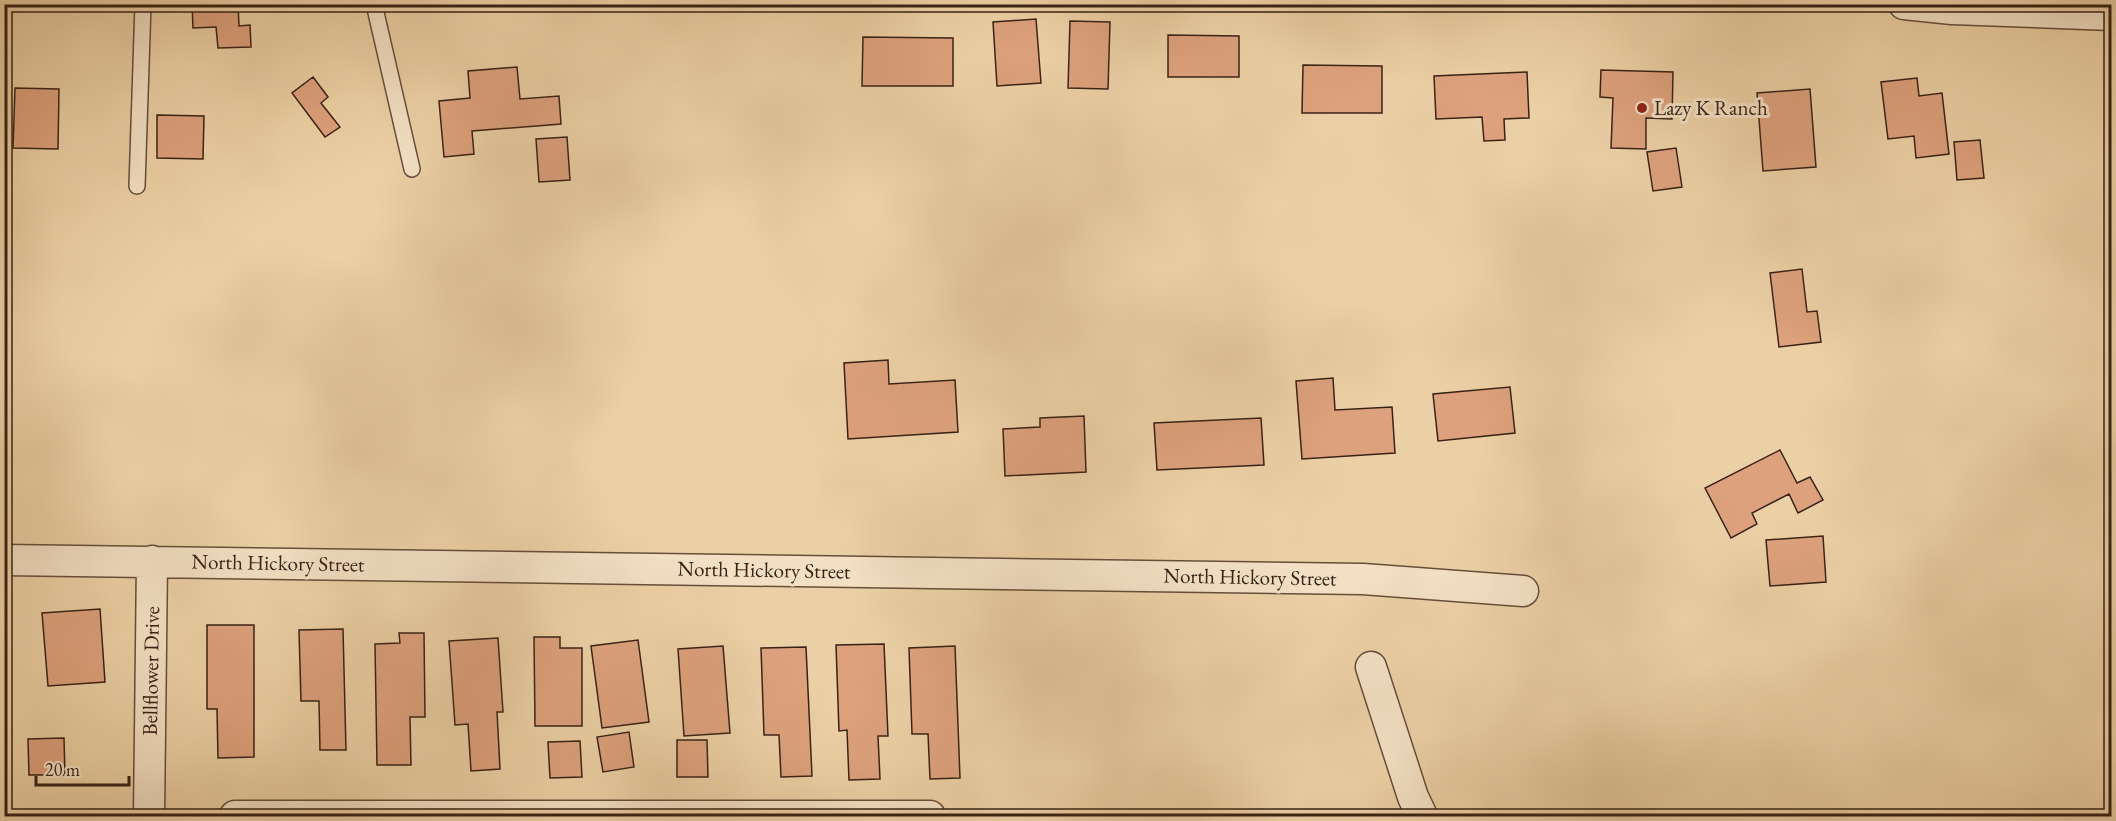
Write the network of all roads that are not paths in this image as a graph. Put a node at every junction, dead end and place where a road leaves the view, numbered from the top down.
1 (143, 4) edge
2 (374, 4) edge
3 (1904, 4) edge
4 (2063, 9) edge
5 (2112, 15) edge
6 (412, 169) dead end
7 (137, 186) dead end
8 (4, 560) edge
9 (152, 561) junction
10 (1523, 591) dead end
11 (1371, 667) dead end
12 (149, 816) edge
13 (235, 816) edge
14 (641, 816) edge
15 (925, 816) edge
16 (1422, 816) edge

1 - 7 lane
2 - 6 lane
3 - 4 street
4 - 5 street
8 - 9 street, North Hickory Street
9 - 10 street, North Hickory Street
9 - 12 street, Bellflower Drive
11 - 16 street
13 - 14 street
14 - 15 street

